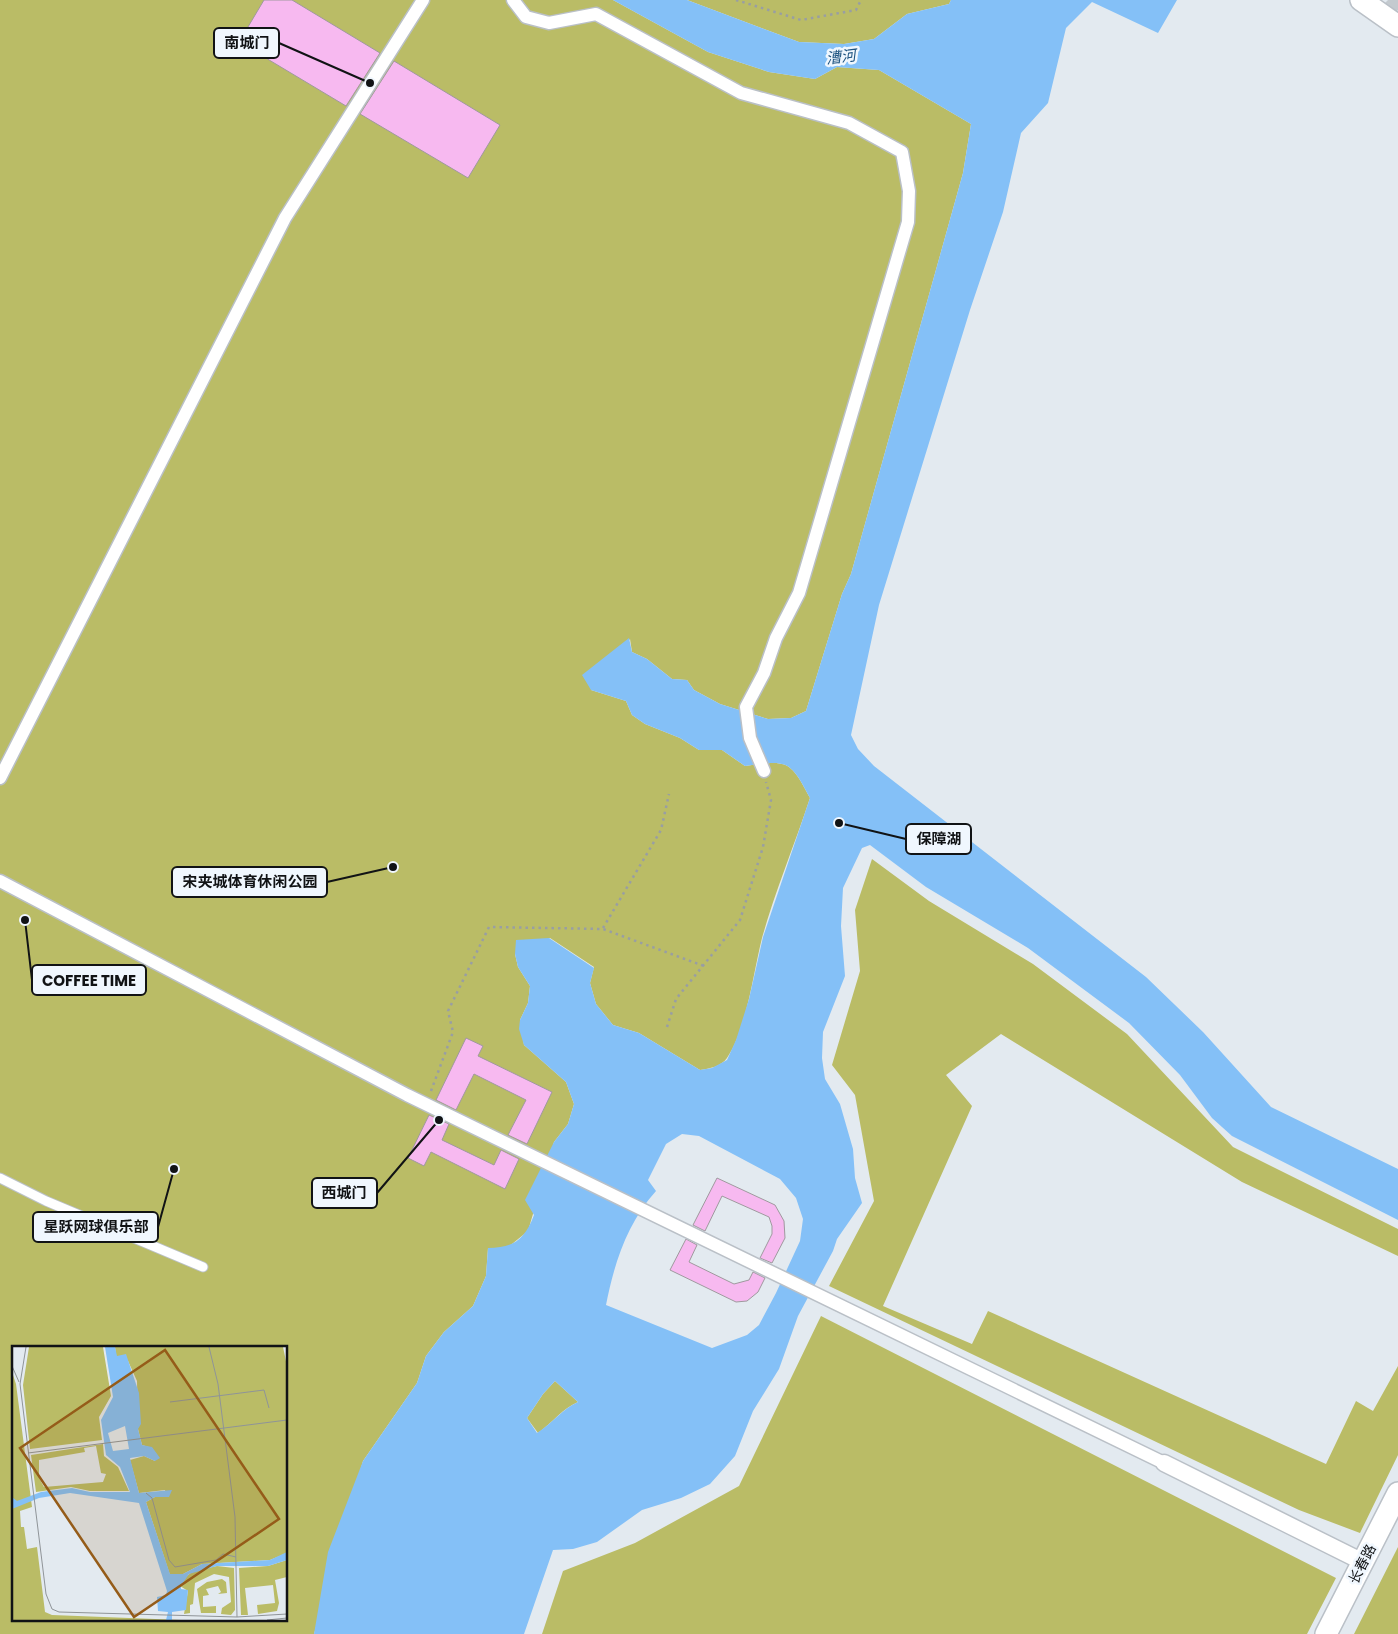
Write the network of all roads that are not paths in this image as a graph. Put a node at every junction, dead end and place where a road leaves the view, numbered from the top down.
1 (423, 0) edge
2 (513, 0) edge
3 (1361, 0) edge
4 (1398, 26) edge
5 (764, 771) road end
6 (0, 778) edge
7 (0, 881) edge
8 (0, 1178) edge
9 (203, 1267) dead end
10 (1164, 1463) joint
11 (1398, 1493) edge
12 (1363, 1562) junction
13 (1326, 1634) edge

1 - 6 street
2 - 5 street
3 - 4 street
7 - 10 street
8 - 9 lane
10 - 12 street
11 - 12 street, 长春路
12 - 13 street, 长春路

